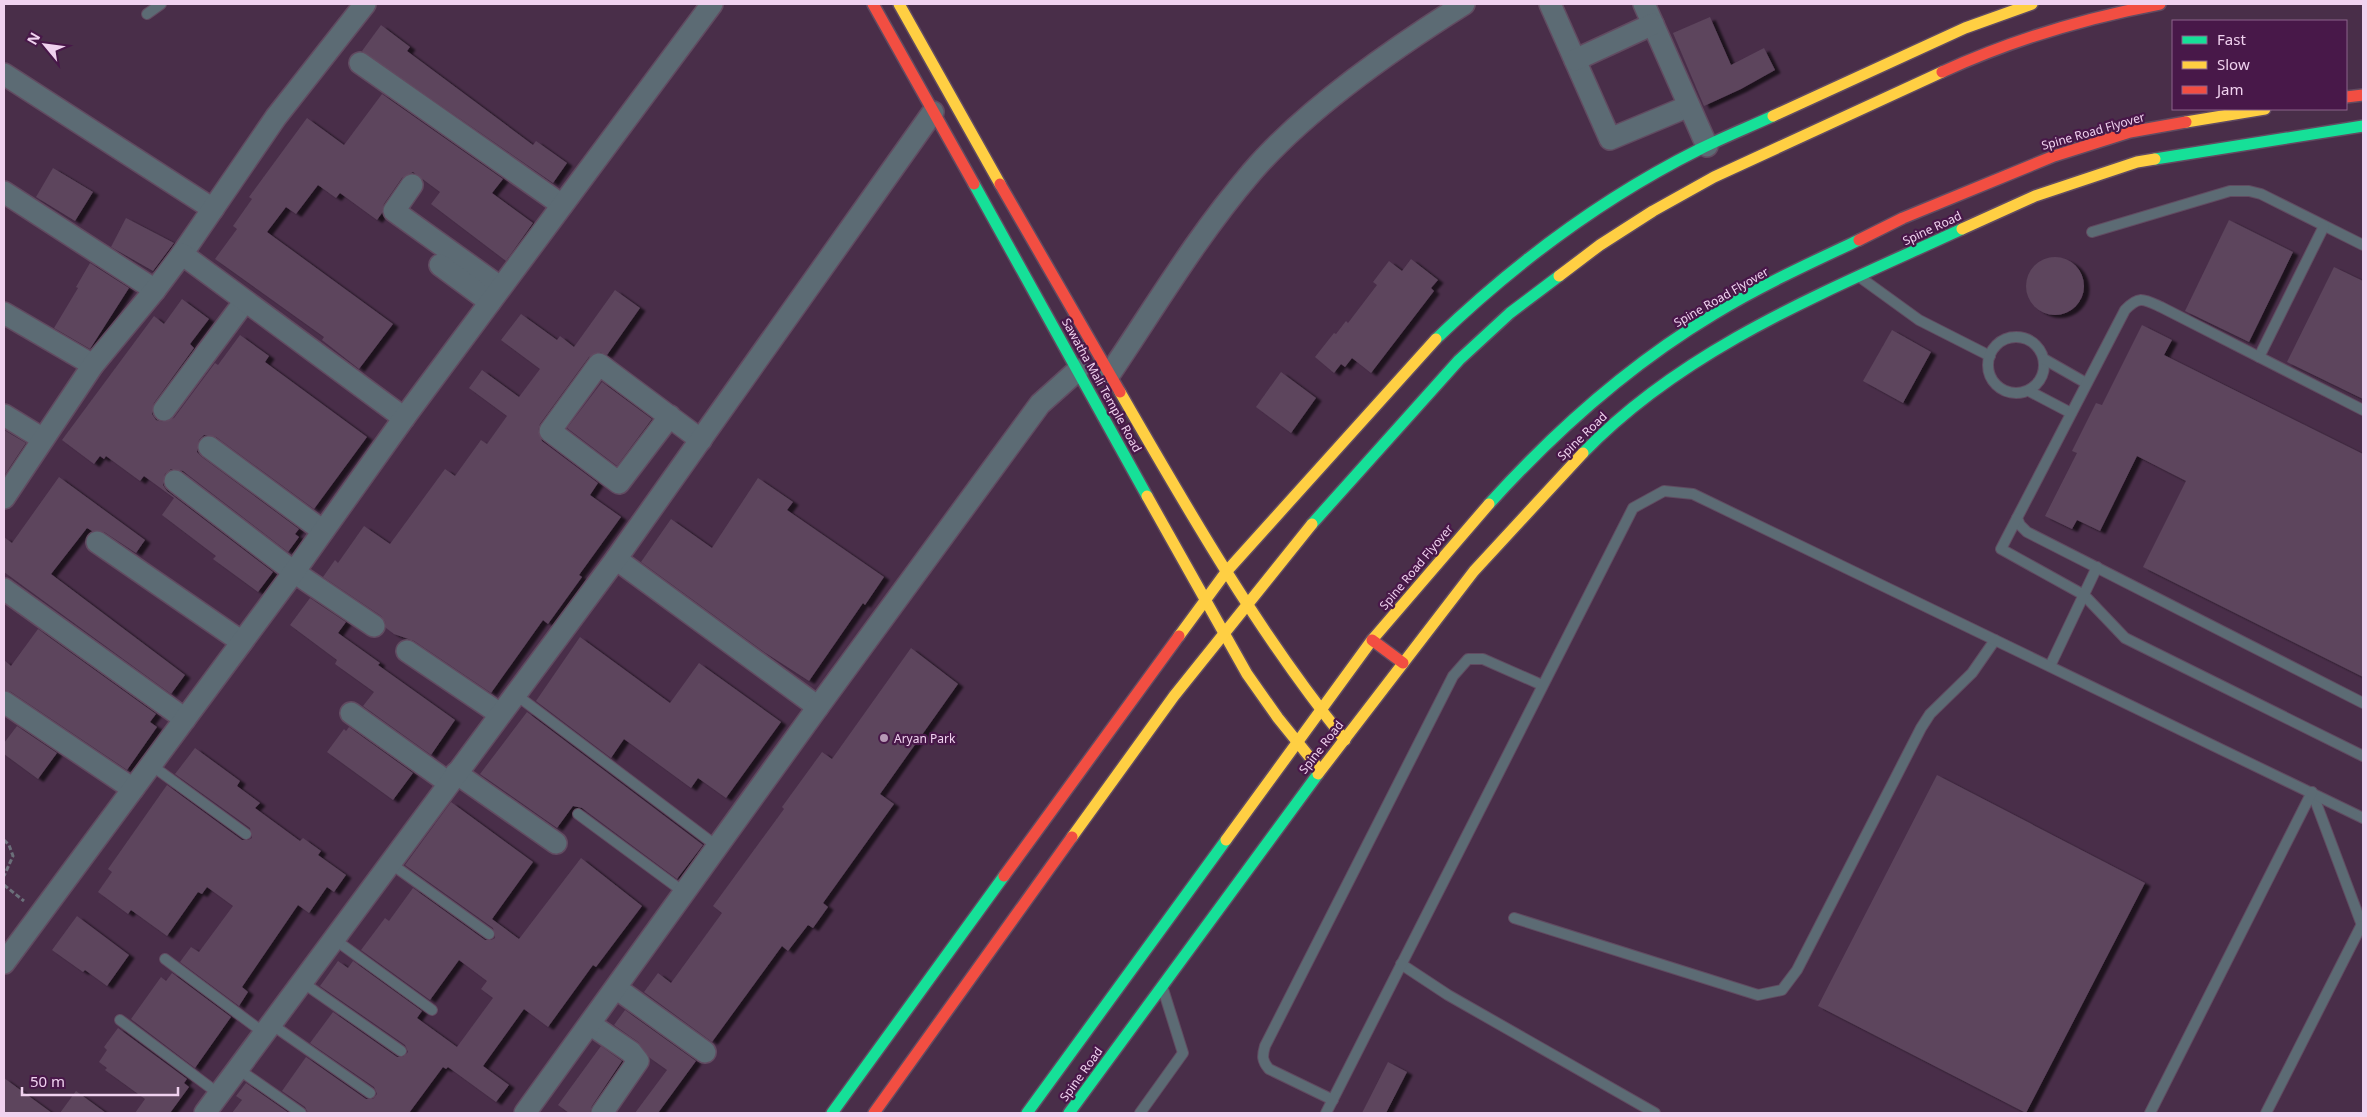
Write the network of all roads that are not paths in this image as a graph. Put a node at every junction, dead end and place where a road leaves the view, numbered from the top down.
1 (161, 4) edge
2 (365, 4) edge
3 (712, 4) edge
4 (873, 4) edge
5 (899, 4) edge
6 (1464, 4) edge
7 (1550, 4) edge
8 (1644, 4) edge
9 (2160, 4) edge
10 (2019, 6) edge
11 (147, 14) dead end
12 (1653, 24) junction
13 (1575, 60) junction
14 (360, 63) dead end
15 (4, 74) edge
16 (2363, 94) edge
17 (2347, 97) edge
18 (1689, 106) junction
19 (2259, 110) edge
20 (933, 112) junction
21 (2363, 126) edge
22 (1707, 146) junction
23 (412, 184) dead end
24 (4, 192) edge
25 (562, 205) junction
26 (213, 209) junction
27 (2324, 226) junction
28 (2092, 232) dead end
29 (2363, 245) edge
30 (182, 254) junction
31 (440, 265) dead end
32 (1859, 276) junction
33 (155, 290) junction
34 (495, 295) junction
35 (245, 301) junction
36 (4, 313) edge
37 (1990, 356) junction
38 (2259, 357) junction
39 (2044, 359) junction
40 (93, 365) junction
41 (1078, 370) junction
42 (1109, 375) junction
43 (2086, 383) junction
44 (2029, 391) junction
45 (164, 410) dead end
46 (2363, 410) edge
47 (2071, 413) junction
48 (4, 415) edge
49 (670, 416) junction
50 (404, 418) junction
51 (43, 439) junction
52 (701, 440) junction
53 (208, 447) dead end
54 (175, 481) dead end
55 (4, 498) edge
56 (2017, 518) junction
57 (323, 531) junction
58 (97, 542) dead end
59 (616, 559) junction
60 (2097, 567) junction
61 (294, 572) junction
62 (1226, 572) junction
63 (4, 589) edge
64 (2084, 594) junction
65 (1204, 600) junction
66 (1247, 604) junction
67 (374, 626) dead end
68 (1224, 634) junction
69 (1372, 640) junction
70 (1996, 640) junction
71 (242, 642) junction
72 (407, 651) dead end
73 (1402, 663) junction
74 (2050, 666) junction
75 (1542, 684) junction
76 (515, 694) junction
77 (4, 702) edge
78 (2363, 703) edge
79 (818, 707) junction
80 (1320, 710) junction
81 (351, 713) dead end
82 (500, 714) junction
83 (185, 719) junction
84 (1345, 740) junction
85 (1297, 742) junction
86 (2363, 756) edge
87 (151, 765) junction
88 (1320, 770) junction
89 (453, 778) junction
90 (133, 789) junction
91 (2312, 792) junction
92 (578, 814) dead end
93 (2363, 818) edge
94 (246, 834) dead end
95 (556, 843) dead end
96 (718, 847) junction
97 (390, 863) junction
98 (685, 893) junction
99 (1514, 918) dead end
100 (2362, 927) edge
101 (489, 934) dead end
102 (334, 939) junction
103 (165, 959) dead end
104 (4, 963) edge
105 (1401, 964) junction
106 (302, 982) junction
107 (1162, 986) junction
108 (616, 988) junction
109 (432, 1010) dead end
110 (120, 1020) dead end
111 (590, 1024) junction
112 (268, 1029) junction
113 (401, 1052) dead end
114 (706, 1052) dead end
115 (238, 1069) junction
116 (370, 1093) dead end
117 (220, 1094) junction
118 (1333, 1100) junction
119 (205, 1113) edge
120 (301, 1113) edge
121 (525, 1113) edge
122 (602, 1113) edge
123 (832, 1113) edge
124 (874, 1113) edge
125 (1027, 1113) edge
126 (1069, 1113) edge
127 (1140, 1113) edge
128 (1326, 1113) edge
129 (1656, 1113) edge
130 (2150, 1113) edge
131 (2266, 1113) edge

1 - 11 lane
2 - 26 street
3 - 25 street
4 - 20 street, Sawatha Mali Temple Road
5 - 42 street, Sawatha Mali Temple Road
6 - 42 street
7 - 13 street
8 - 12 street
9 - 66 street
10 - 22 street
12 - 13 street
12 - 18 street
13 - 18 street
14 - 25 street
15 - 26 street
16 - 17 street
18 - 22 street
19 - 69 street, Spine Road Flyover
20 - 41 street, Sawatha Mali Temple Road
20 - 52 street
21 - 32 street, Spine Road
22 - 62 street
23 - 34 street
24 - 33 street
25 - 34 street
26 - 30 street
27 - 28 lane
27 - 29 lane
27 - 38 lane
30 - 33 street
30 - 35 street
31 - 34 street
32 - 37 lane
32 - 73 street, Spine Road
33 - 40 street
34 - 50 street
35 - 45 street
35 - 50 street
36 - 40 street
37 - 39 lane
37 - 44 lane
38 - 43 lane
38 - 46 lane
39 - 43 lane
39 - 44 lane
40 - 51 street
41 - 65 street, Sawatha Mali Temple Road
41 - 79 street
42 - 62 street, Sawatha Mali Temple Road
43 - 47 lane
44 - 47 lane
47 - 56 lane
48 - 51 street
49 - 49 street
49 - 52 street
50 - 57 street
51 - 55 street
52 - 59 street
53 - 57 street
54 - 61 street
56 - 60 lane
56 - 64 lane
57 - 61 street
58 - 71 street
59 - 76 street
59 - 79 street
60 - 64 lane
60 - 78 lane
61 - 67 street
61 - 71 street
62 - 65 street
62 - 66 street, Sawatha Mali Temple Road
63 - 83 street
64 - 74 lane
64 - 86 lane
65 - 68 street, Sawatha Mali Temple Road
65 - 123 street
66 - 68 street
66 - 80 street, Sawatha Mali Temple Road
68 - 85 street, Sawatha Mali Temple Road
68 - 124 street
69 - 73 street
69 - 80 street, Spine Road Flyover
70 - 74 lane
70 - 75 lane
70 - 99 lane
71 - 83 street
72 - 82 street
73 - 84 street, Spine Road
74 - 91 lane
75 - 105 lane
75 - 118 lane
76 - 82 street
76 - 96 lane
77 - 90 street
79 - 96 street
80 - 84 street, Sawatha Mali Temple Road
80 - 85 street, Spine Road
81 - 89 street
82 - 89 street
83 - 87 street
84 - 88 street, Spine Road
85 - 88 street, Sawatha Mali Temple Road
85 - 125 street, Spine Road
87 - 90 street
87 - 94 lane
88 - 107 street, Spine Road
89 - 95 street
89 - 97 street
90 - 104 street
91 - 93 lane
91 - 100 lane
91 - 130 lane
92 - 98 lane
96 - 98 street
97 - 101 lane
97 - 102 street
98 - 108 street
100 - 131 lane
102 - 106 street
102 - 109 lane
103 - 112 lane
105 - 118 lane
105 - 129 lane
106 - 112 street
106 - 113 lane
107 - 126 street, Spine Road
107 - 127 lane
108 - 111 street
108 - 114 street
110 - 117 lane
111 - 121 street
111 - 122 street
112 - 115 street
112 - 116 lane
115 - 117 street
115 - 120 lane
117 - 119 street
118 - 128 lane

